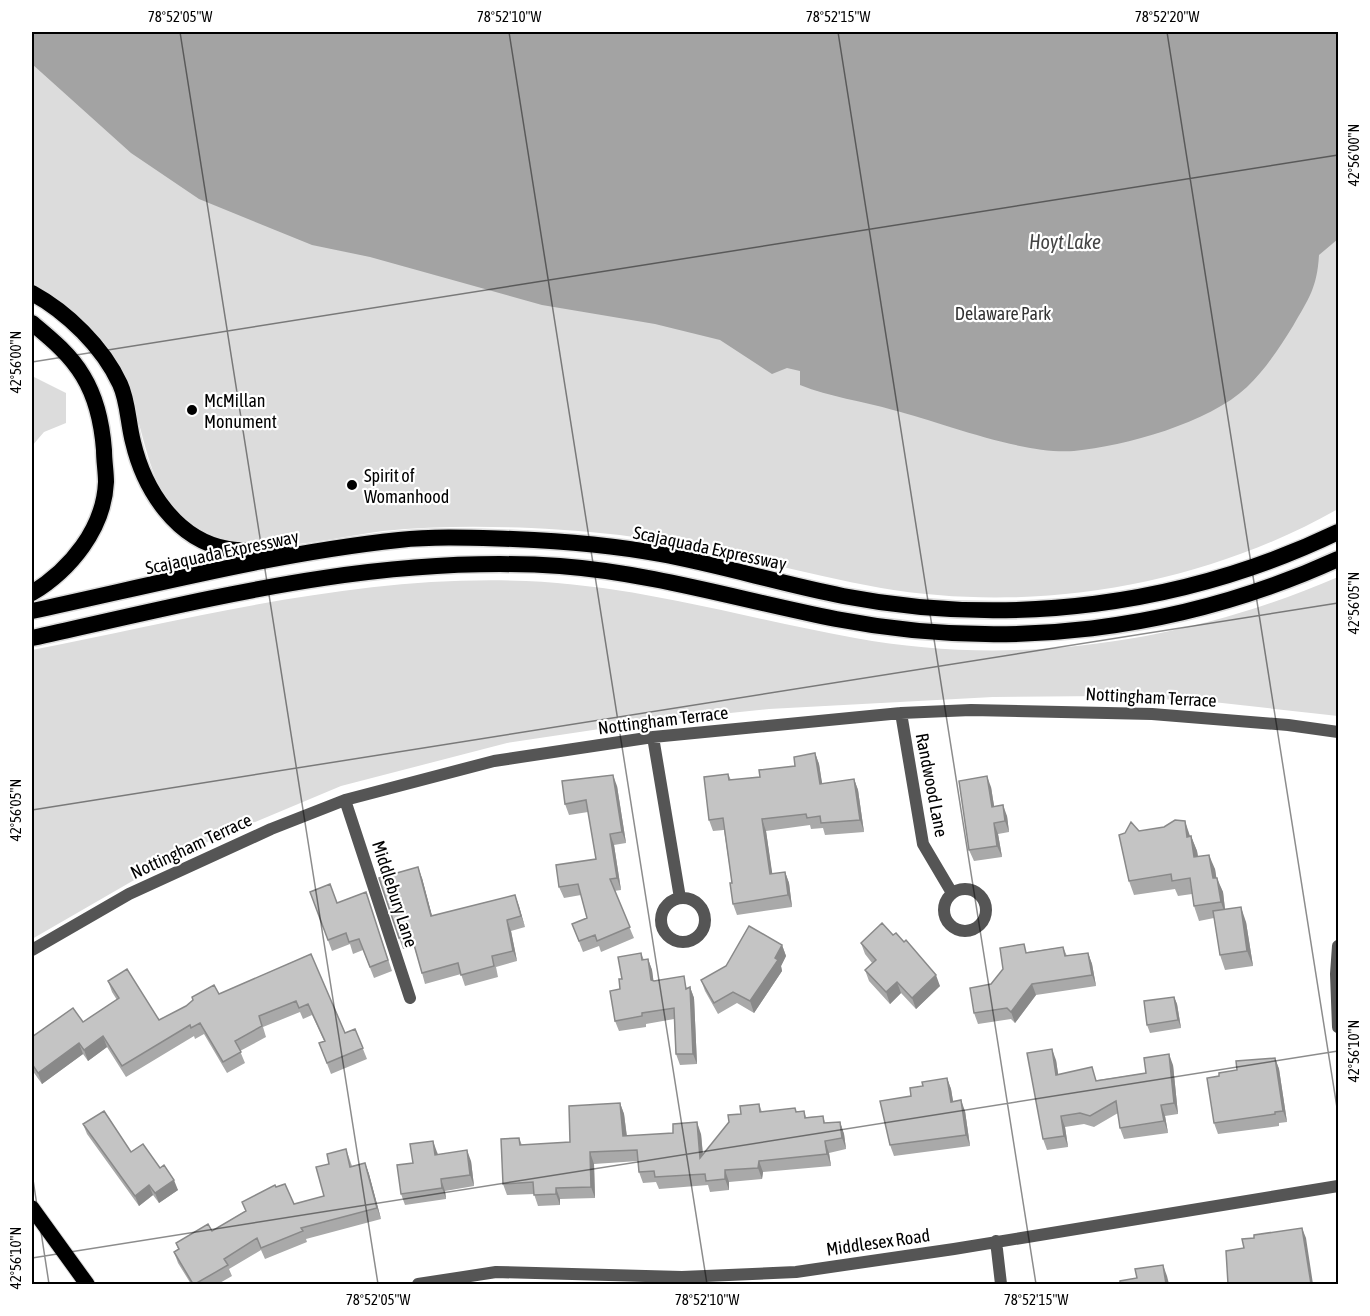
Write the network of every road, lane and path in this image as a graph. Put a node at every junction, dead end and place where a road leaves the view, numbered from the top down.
1 (32, 293) edge
2 (32, 323) edge
3 (1338, 532) edge
4 (312, 553) junction
5 (1338, 559) edge
6 (32, 593) edge
7 (32, 611) edge
8 (32, 638) edge
9 (901, 713) junction
10 (1338, 732) edge
11 (653, 737) junction
12 (345, 800) junction
13 (952, 893) dead end
14 (680, 898) dead end
15 (1338, 946) edge
16 (32, 950) edge
17 (410, 998) dead end
18 (1337, 998) edge
19 (1338, 1027) edge
20 (1338, 1186) edge
21 (32, 1208) edge
22 (996, 1241) junction
23 (648, 1280) edge
24 (87, 1284) edge
25 (418, 1284) edge
26 (1001, 1284) edge

1 - 4 highway
2 - 6 highway
3 - 4 highway, Scajaquada Expressway
4 - 7 highway, Scajaquada Expressway
5 - 8 highway
9 - 10 street, Nottingham Terrace
9 - 11 street, Nottingham Terrace
9 - 13 street, Randwood Lane
11 - 12 street, Nottingham Terrace
11 - 14 street
12 - 16 street, Nottingham Terrace
12 - 17 street, Middlebury Lane
15 - 18 street
18 - 19 street
20 - 22 street, Middlesex Road
21 - 24 main road
22 - 23 street, Middlesex Road
22 - 26 street
23 - 25 street, Middlesex Road

